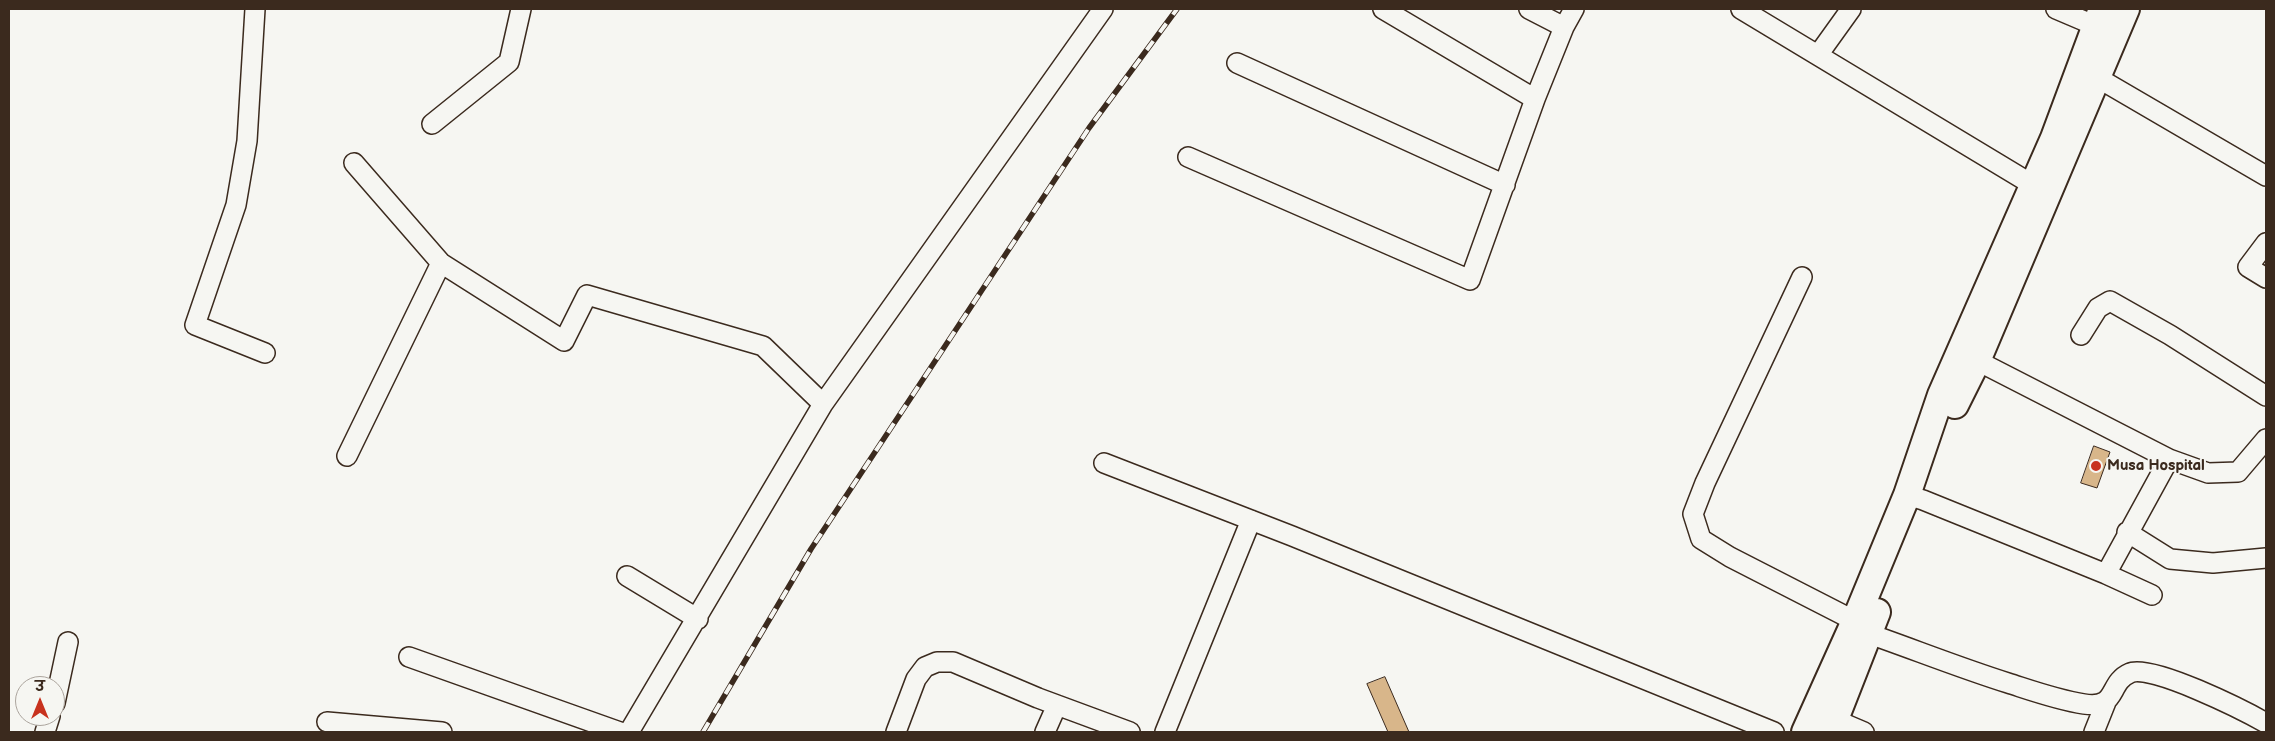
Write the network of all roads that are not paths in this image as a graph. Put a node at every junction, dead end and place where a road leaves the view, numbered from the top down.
1 (255, 9) edge
2 (521, 9) edge
3 (1103, 9) edge
4 (1383, 9) edge
5 (1529, 9) edge
6 (1574, 9) edge
7 (1740, 9) edge
8 (1851, 9) edge
9 (2056, 9) edge
10 (2126, 9) edge
11 (2099, 17) edge
12 (1564, 27) junction
13 (1818, 55) junction
14 (1238, 63) dead end
15 (2088, 75) junction
16 (1535, 99) junction
17 (432, 124) dead end
18 (1188, 157) dead end
19 (354, 162) dead end
20 (2266, 176) edge
21 (1505, 185) junction
22 (2033, 185) junction
23 (2266, 243) edge
24 (442, 263) junction
25 (1802, 277) dead end
26 (2266, 278) edge
27 (2081, 335) dead end
28 (265, 353) dead end
29 (1969, 357) junction
30 (2266, 396) edge
31 (823, 404) junction
32 (2266, 439) edge
33 (347, 456) dead end
34 (2169, 459) junction
35 (1104, 464) dead end
36 (1915, 497) junction
37 (1251, 520) junction
38 (2127, 532) junction
39 (2266, 558) edge
40 (2106, 574) junction
41 (627, 576) dead end
42 (2152, 595) dead end
43 (698, 619) junction
44 (1858, 628) junction
45 (68, 642) dead end
46 (409, 657) dead end
47 (61, 676) edge
48 (2106, 702) junction
49 (1056, 705) junction
50 (328, 722) dead end
51 (2266, 723) edge
52 (1821, 724) edge
53 (442, 732) edge
54 (620, 732) edge
55 (629, 732) edge
56 (896, 732) edge
57 (1045, 732) edge
58 (1130, 732) edge
59 (1165, 732) edge
60 (1774, 732) edge
61 (1864, 732) edge
62 (2094, 732) edge

1 - 28 street
2 - 17 street
3 - 31 street
4 - 16 street
5 - 12 street
6 - 12 street
7 - 13 street
8 - 13 street
9 - 11 street
10 - 15 main road
11 - 15 main road
12 - 16 street
13 - 22 street
14 - 21 street
15 - 20 street
15 - 22 main road
15 - 29 main road
16 - 21 street
18 - 21 street
19 - 24 street
22 - 29 main road
23 - 26 street
24 - 31 street
24 - 33 street
25 - 44 street
27 - 30 street
29 - 34 street
29 - 36 main road
31 - 43 street
32 - 34 street
34 - 38 street
35 - 37 street
36 - 40 street
36 - 44 main road
37 - 59 street
37 - 60 street
38 - 39 street
38 - 40 street
40 - 42 street
41 - 43 street
43 - 55 street
44 - 48 street
44 - 52 main road
45 - 47 street
46 - 54 street
48 - 51 street
48 - 62 street
49 - 56 street
49 - 57 street
49 - 58 street
50 - 53 street
52 - 61 street

